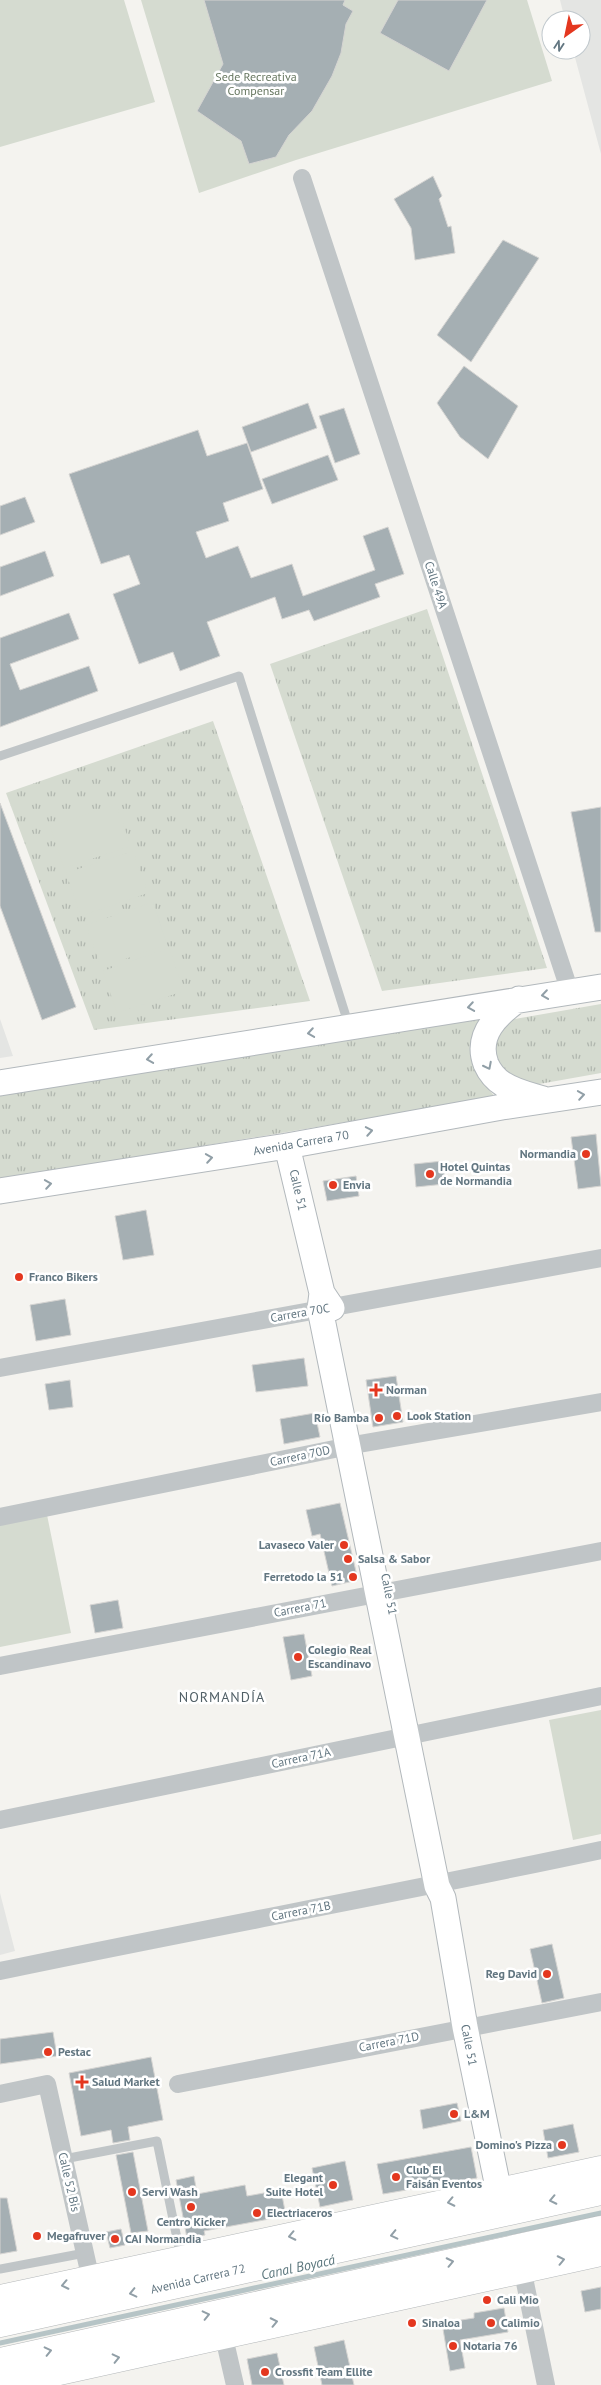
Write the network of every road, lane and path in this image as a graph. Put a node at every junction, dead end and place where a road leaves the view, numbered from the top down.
1 (302, 178) dead end
2 (0, 756) edge
3 (601, 987) edge
4 (570, 992) junction
5 (519, 999) junction
6 (349, 1027) junction
7 (0, 1083) edge
8 (601, 1092) edge
9 (547, 1100) junction
10 (287, 1146) junction
11 (0, 1191) edge
12 (601, 1258) edge
13 (325, 1303) junction
14 (0, 1368) edge
15 (601, 1402) edge
16 (354, 1445) junction
17 (0, 1517) edge
18 (601, 1551) edge
19 (383, 1593) junction
20 (0, 1666) edge
21 (601, 1696) edge
22 (412, 1735) junction
23 (0, 1820) edge
24 (601, 1850) edge
25 (443, 1889) junction
26 (0, 1971) edge
27 (601, 2002) edge
28 (465, 2028) junction
29 (178, 2084) dead end
30 (0, 2094) edge
31 (64, 2159) junction
32 (600, 2184) edge
33 (499, 2192) junction
34 (601, 2230) edge
35 (601, 2252) edge
36 (85, 2253) junction
37 (181, 2260) junction
38 (522, 2268) junction
39 (0, 2269) edge
40 (379, 2278) junction
41 (91, 2280) junction
42 (0, 2300) edge
43 (342, 2308) junction
44 (0, 2323) edge
45 (223, 2333) junction
46 (0, 2362) edge
47 (0, 2384) edge
48 (235, 2385) edge
49 (546, 2385) edge

1 - 4 street, Calle 49A
2 - 6 lane
3 - 4 main road
4 -> 5 main road
5 -> 6 main road
5 -> 9 main road
6 -> 7 main road
9 -> 8 main road, Avenida Carrera 70
10 -> 9 main road, Avenida Carrera 70
11 -> 10 main road, Avenida Carrera 70
10 - 13 main road, Calle 51
12 - 13 street, Carrera 70C
13 - 14 street, Carrera 70C
13 - 16 main road, Calle 51
15 - 16 street, Carrera 70D
16 - 17 street, Carrera 70D
16 - 19 main road, Calle 51
18 - 19 street, Carrera 71
19 - 20 street, Carrera 71
19 - 22 main road, Calle 51
21 - 22 street, Carrera 71A
22 - 23 street, Carrera 71A
22 - 25 main road, Calle 51
24 - 25 street, Carrera 71B
25 - 26 street, Carrera 71B
25 - 28 main road, Calle 51
27 - 28 street, Carrera 71D
28 - 29 street, Carrera 71D
28 - 33 main road, Calle 51
30 - 31 street, Calle 52 Bis
31 - 36 street, Calle 52 Bis
31 - 37 lane
32 - 33 highway, Avenida Carrera 72
32 -> 44 highway, Avenida Carrera 72
33 -> 37 highway, Avenida Carrera 72
40 -> 34 highway
38 -> 35 highway
36 - 39 lane
36 - 41 street, Calle 52 Bis
37 - 41 highway, Avenida Carrera 72
38 - 43 highway
38 - 49 street
40 - 43 highway
46 -> 40 highway
41 -> 42 highway, Avenida Carrera 72
45 -> 43 highway
47 -> 45 highway
45 - 48 street

